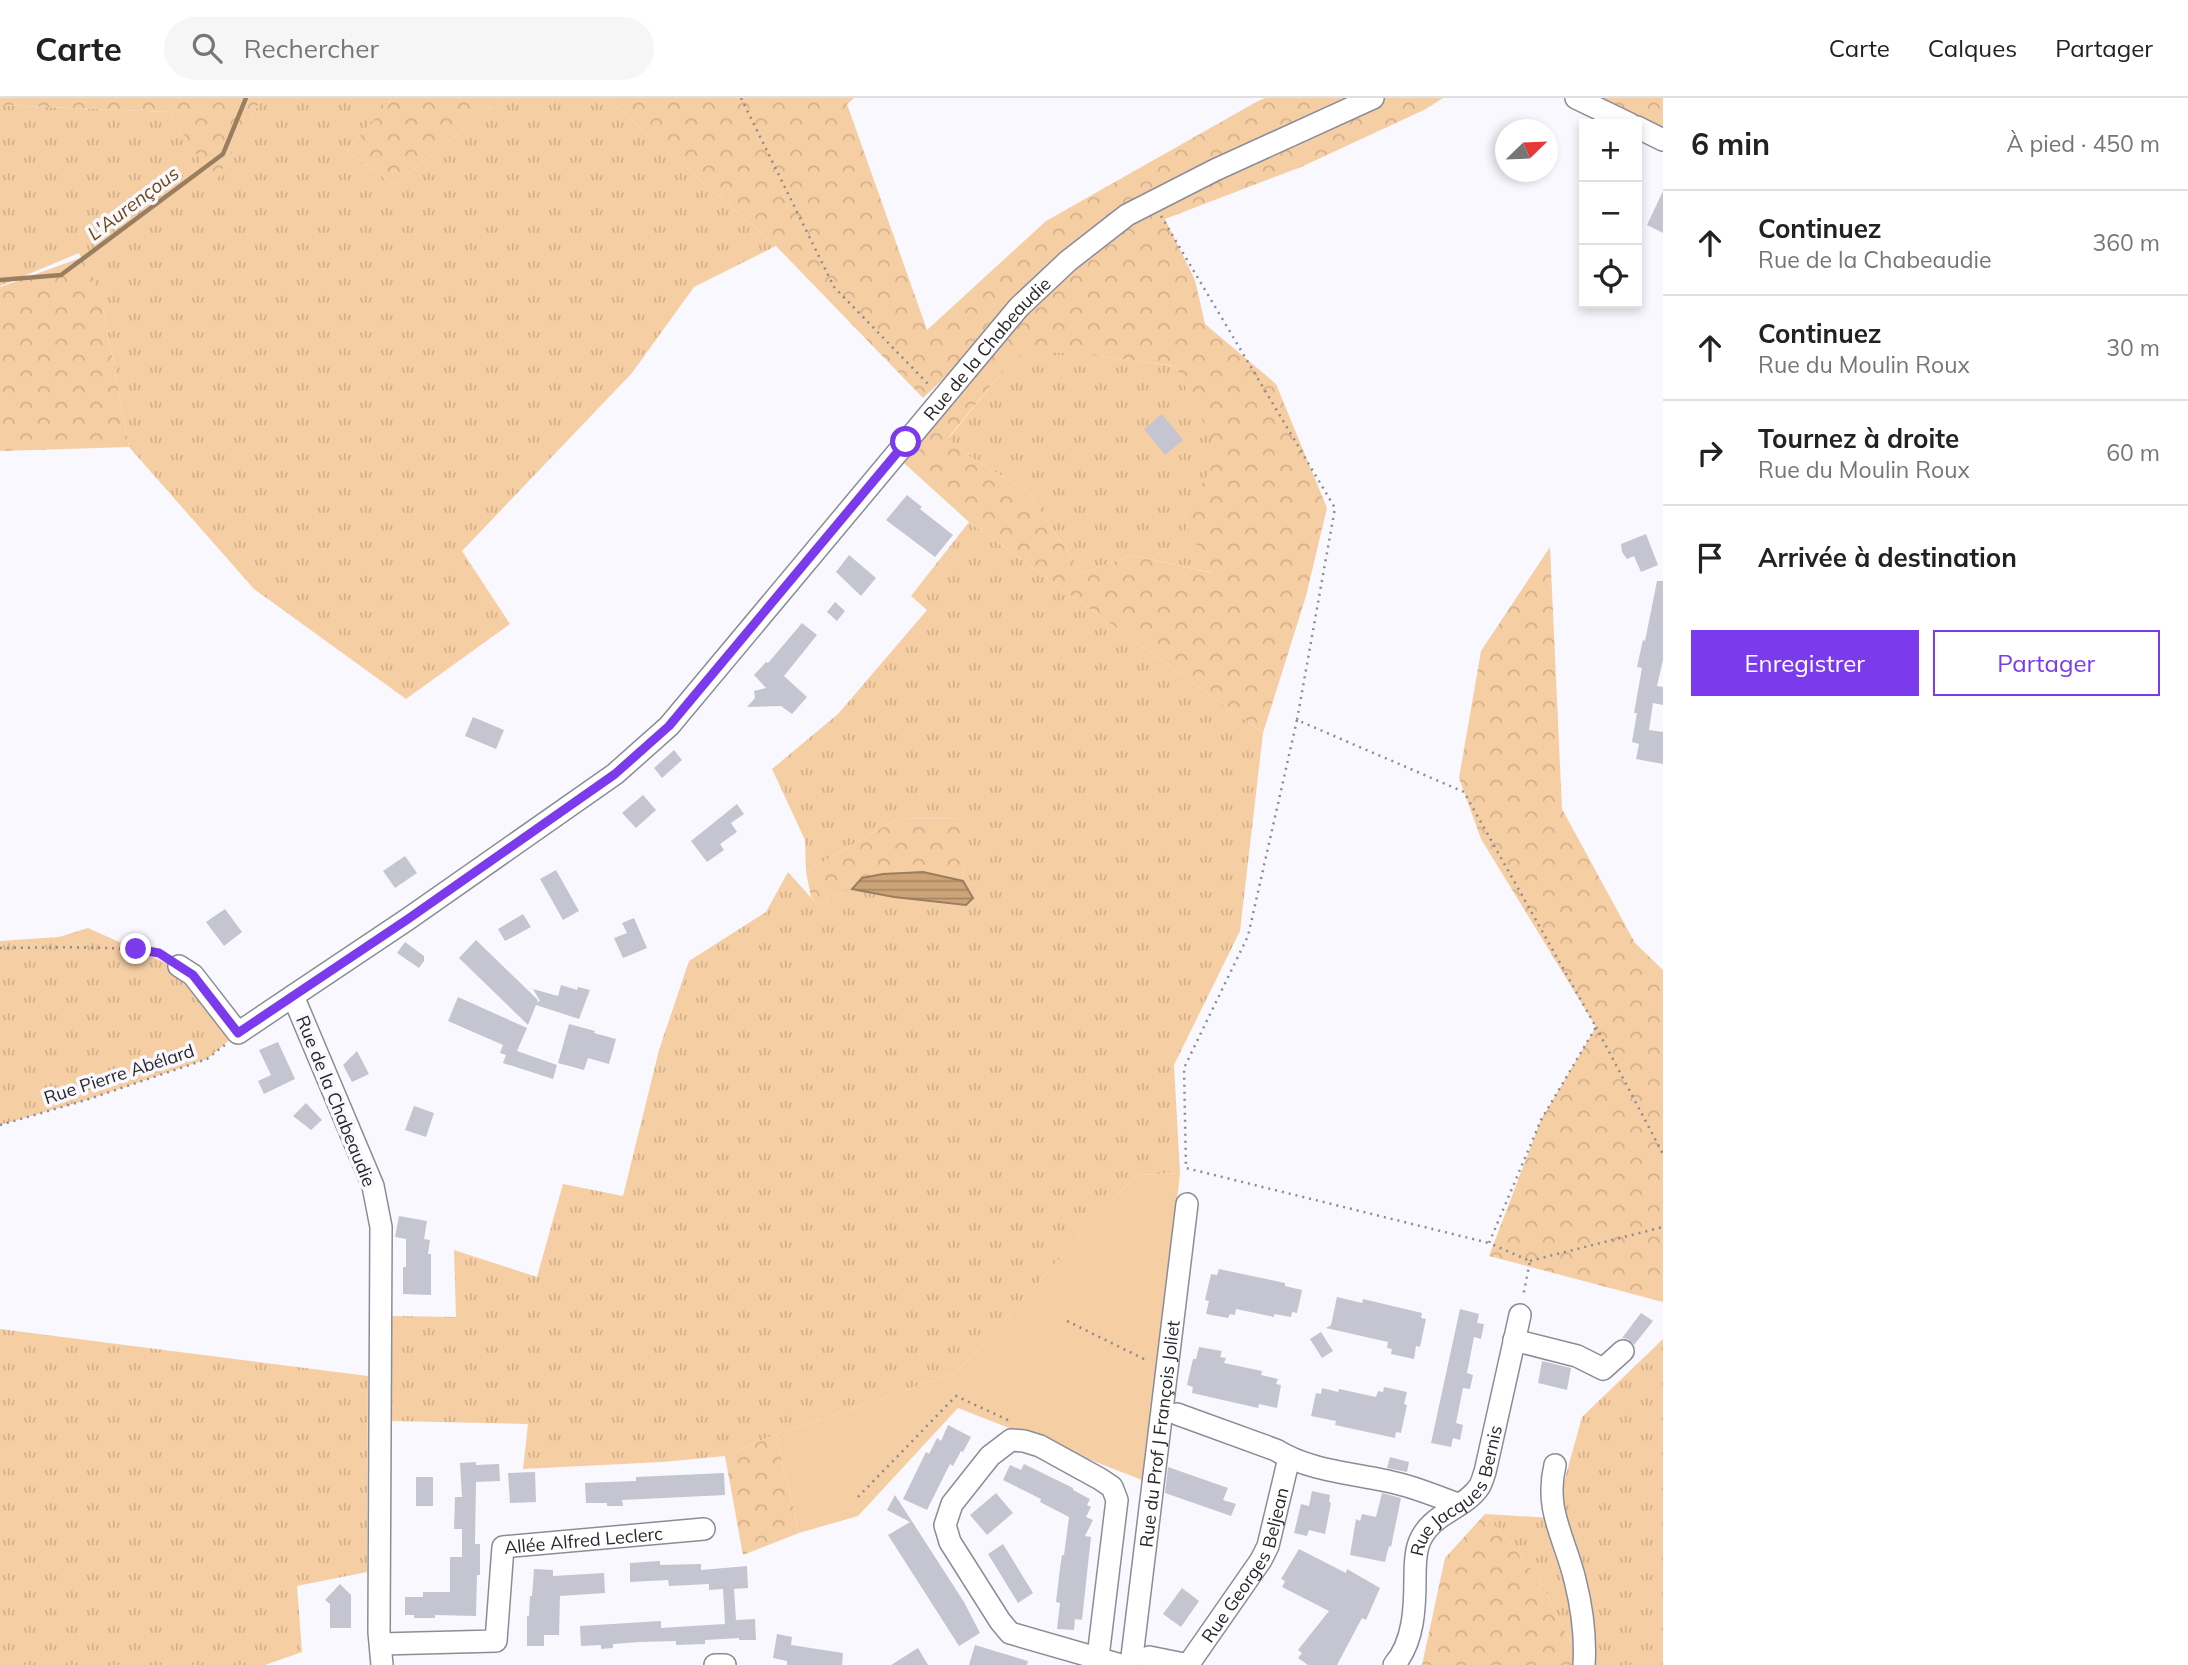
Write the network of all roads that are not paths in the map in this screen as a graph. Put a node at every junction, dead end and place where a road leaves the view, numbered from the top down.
1 (1373, 98) edge
2 (1576, 98) edge
3 (1620, 119) edge
4 (1642, 130) edge
5 (1663, 140) edge
6 (179, 966) road end
7 (293, 996) junction
8 (1187, 1204) dead end
9 (1520, 1315) road end
10 (1514, 1340) junction
11 (1623, 1351) dead end
12 (1177, 1414) dead end
13 (1289, 1458) junction
14 (1555, 1465) dead end
15 (1458, 1504) junction
16 (704, 1530) dead end
17 (382, 1654) edge
18 (1098, 1657) junction
19 (1140, 1661) edge
20 (715, 1665) edge
21 (725, 1665) edge
22 (1121, 1665) edge
23 (1189, 1665) edge
24 (1394, 1665) edge
25 (1584, 1665) edge

1 - 7 street, Rue de la Chabeaudie
2 - 3 street
4 - 5 street
6 - 7 street
7 - 17 street, Rue de la Chabeaudie
8 - 19 street, Rue du Prof J François Joliet
9 - 10 street, Rue Jacques Bernis
10 - 11 street
10 - 15 street, Rue Jacques Bernis
12 - 13 street
13 - 15 street
13 - 23 street, Rue Georges Beljean
14 - 25 street
15 - 24 street, Rue Jacques Bernis
16 - 17 street, Allée Alfred Leclerc
18 - 18 street
18 - 22 street
19 - 23 street, Rue Georges Beljean
20 - 21 street

